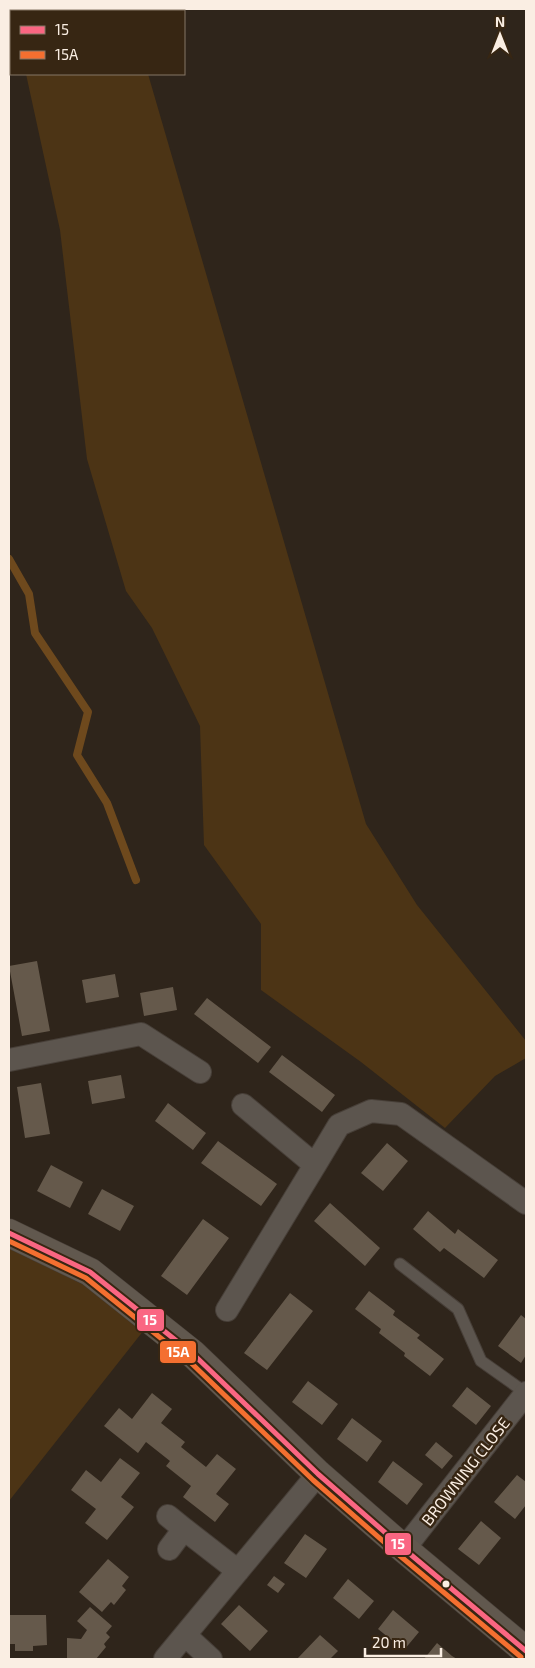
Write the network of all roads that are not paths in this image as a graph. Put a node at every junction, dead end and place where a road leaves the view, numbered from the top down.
1 (9, 1060) edge
2 (200, 1072) dead end
3 (243, 1105) dead end
4 (315, 1165) junction
5 (526, 1203) edge
6 (9, 1233) edge
7 (400, 1264) dead end
8 (227, 1310) dead end
9 (526, 1393) edge
10 (318, 1474) junction
11 (169, 1548) dead end
12 (404, 1549) junction
13 (238, 1571) junction
14 (185, 1636) junction
15 (526, 1651) edge
16 (165, 1659) edge
17 (211, 1659) edge

1 - 2 street
3 - 4 street
4 - 5 street
4 - 8 street
6 - 10 street
7 - 9 lane
9 - 12 street, BROWNING CLOSE
10 - 12 street
10 - 13 street
11 - 13 street
12 - 15 street
13 - 14 street
14 - 16 street
14 - 17 street

